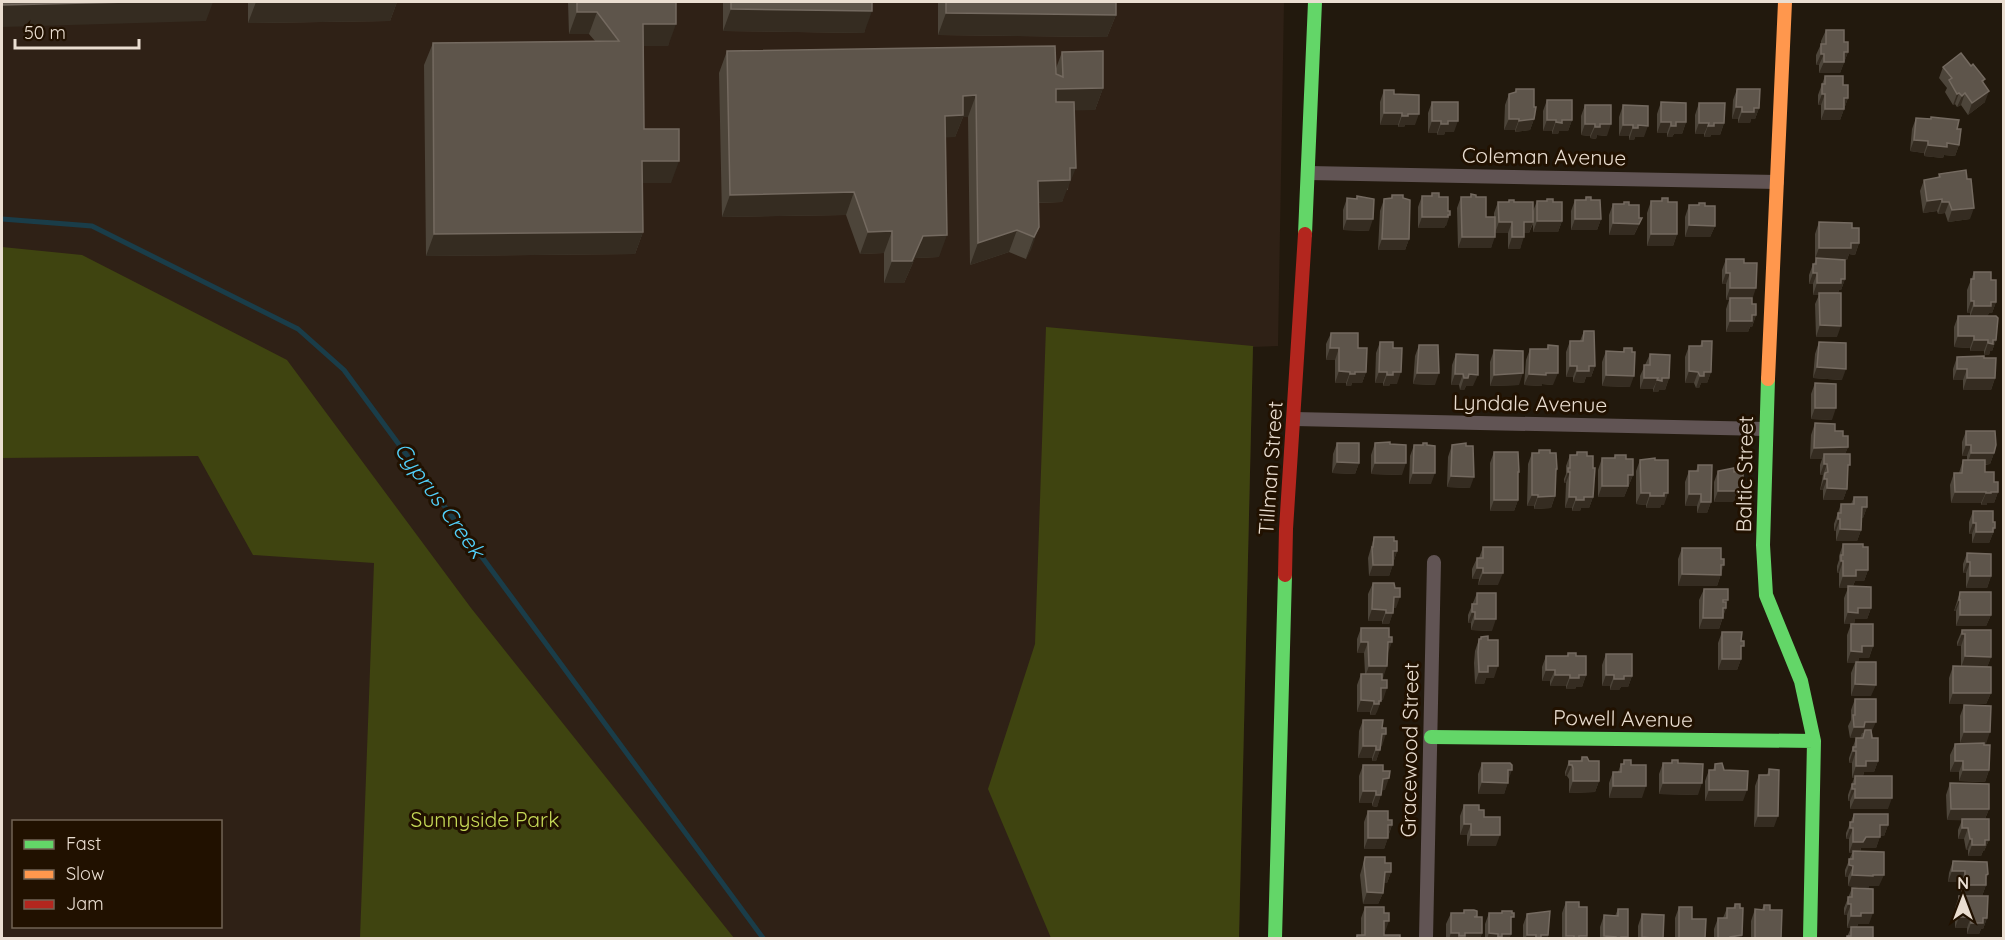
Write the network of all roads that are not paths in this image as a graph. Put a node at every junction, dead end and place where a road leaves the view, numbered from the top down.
1 (1315, 2) edge
2 (1785, 2) edge
3 (1309, 173) junction
4 (1778, 182) junction
5 (1294, 419) junction
6 (1766, 429) junction
7 (1434, 562) dead end
8 (1431, 737) junction
9 (1814, 741) junction
10 (1275, 939) edge
11 (1426, 939) edge
12 (1810, 939) edge

1 - 3 street, Tillman Street
2 - 4 street, Baltic Street
3 - 4 street, Coleman Avenue
3 - 5 street, Tillman Street
4 - 6 street, Baltic Street
5 - 6 street, Lyndale Avenue
5 - 10 street, Tillman Street
6 - 9 street, Baltic Street
7 - 8 street, Gracewood Street
8 - 9 street, Powell Avenue
8 - 11 street, Gracewood Street
9 - 12 street, Baltic Street

